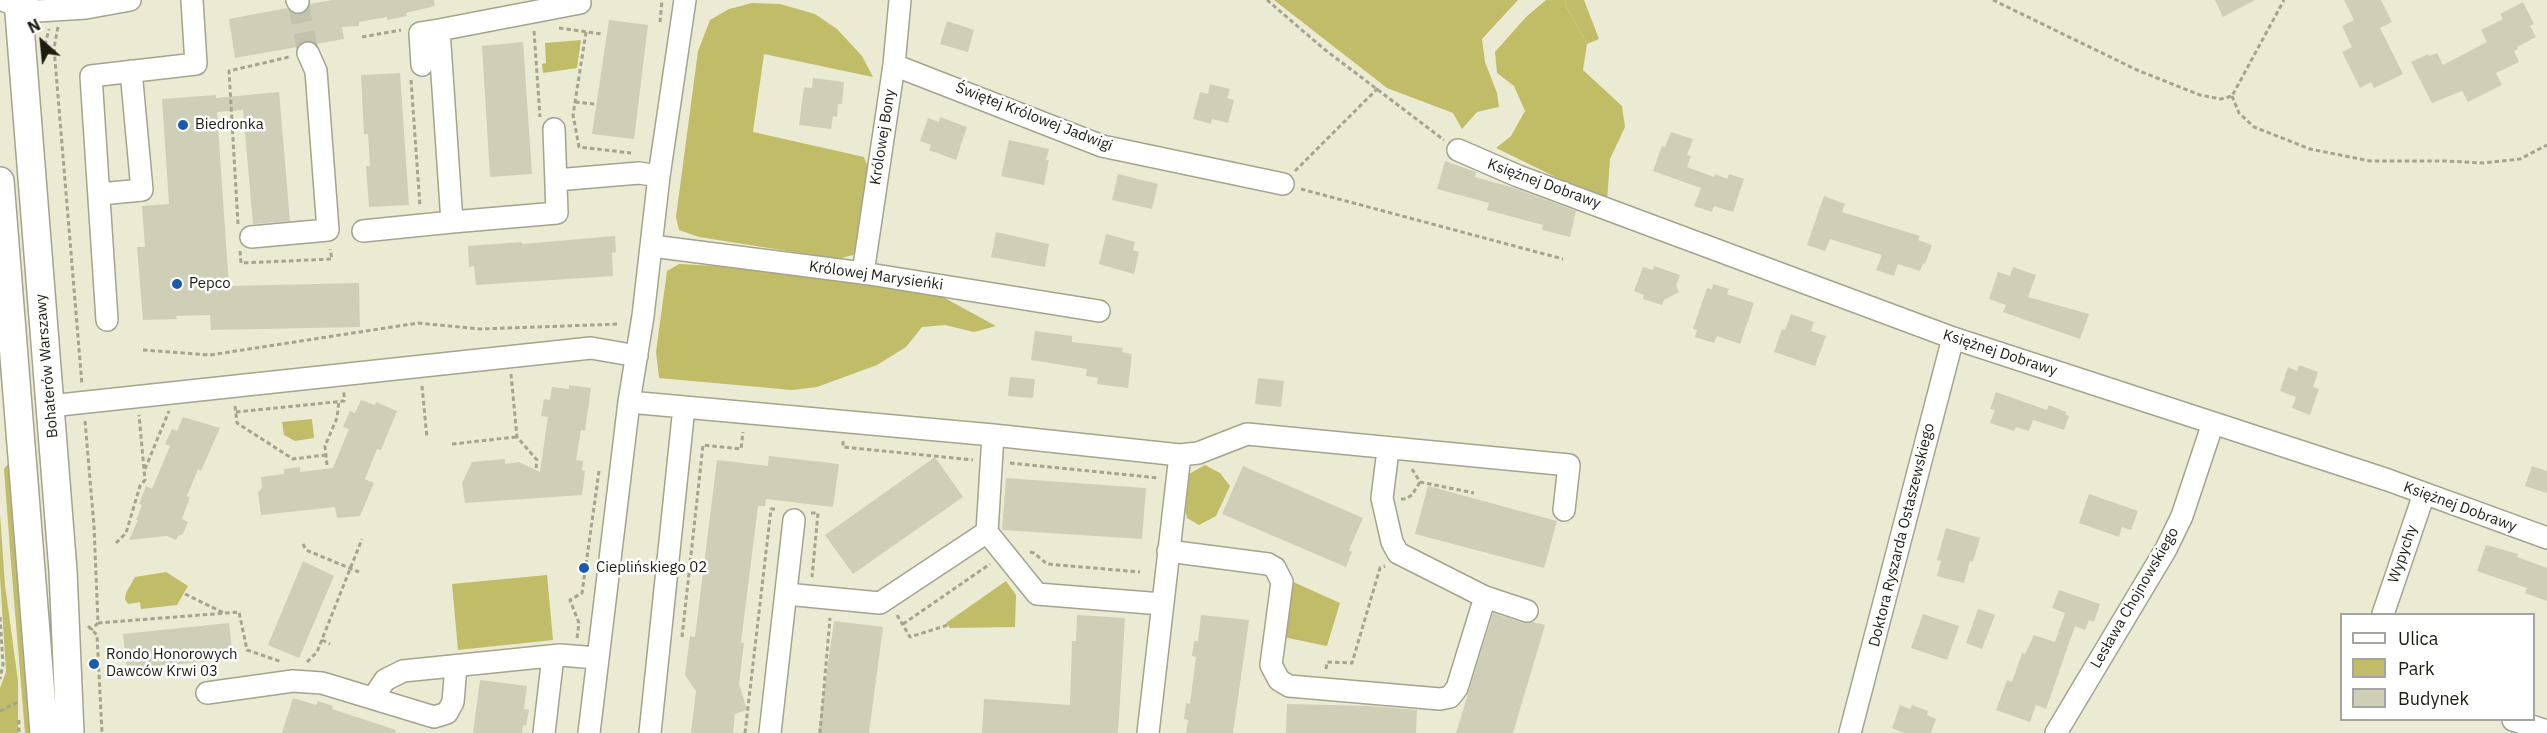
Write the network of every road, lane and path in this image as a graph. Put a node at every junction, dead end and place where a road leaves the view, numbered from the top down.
1 (130, 0) edge
2 (192, 0) edge
3 (685, 0) edge
4 (900, 0) edge
5 (1267, 0) edge
6 (1993, 0) edge
7 (2284, 0) edge
8 (14, 2) edge
9 (580, 3) dead end
10 (497, 9) edge
11 (57, 10) junction
12 (532, 11) junction
13 (555, 28) dead end
14 (439, 30) junction
15 (586, 32) junction
16 (602, 34) dead end
17 (308, 53) joint
18 (894, 65) junction
19 (131, 71) junction
20 (416, 71) joint
21 (1378, 88) junction
22 (2232, 96) junction
23 (575, 102) junction
24 (594, 104) dead end
25 (547, 127) joint
26 (2547, 145) edge
27 (1458, 150) joint
28 (634, 153) dead end
29 (659, 176) junction
30 (556, 180) junction
31 (0, 181) edge
32 (1283, 184) junction
33 (99, 194) junction
34 (452, 222) junction
35 (422, 225) junction
36 (327, 230) junction
37 (363, 231) dead end
38 (243, 236) junction
39 (652, 246) junction
40 (1563, 259) dead end
41 (863, 273) junction
42 (1099, 310) dead end
43 (107, 320) dead end
44 (620, 324) dead end
45 (1953, 338) junction
46 (143, 350) dead end
47 (637, 356) junction
48 (510, 370) dead end
49 (422, 379) dead end
50 (234, 398) dead end
51 (339, 401) dead end
52 (83, 402) junction
53 (629, 402) junction
54 (172, 405) dead end
55 (50, 406) junction
56 (684, 407) junction
57 (138, 408) dead end
58 (2213, 423) junction
59 (744, 424) dead end
60 (843, 432) dead end
61 (993, 435) junction
62 (517, 437) junction
63 (427, 438) dead end
64 (452, 444) dead end
65 (1398, 451) junction
66 (325, 455) junction
67 (1179, 455) junction
68 (991, 462) junction
69 (327, 465) dead end
70 (536, 468) dead end
71 (144, 470) junction
72 (1160, 478) dead end
73 (1474, 493) dead end
74 (2424, 494) junction
75 (1564, 510) dead end
76 (794, 520) dead end
77 (987, 532) junction
78 (2547, 538) edge
79 (362, 539) dead end
80 (116, 543) dead end
81 (303, 544) dead end
82 (1168, 551) junction
83 (1024, 552) dead end
84 (993, 563) dead end
85 (1387, 565) dead end
86 (351, 568) junction
87 (359, 572) dead end
88 (1140, 572) dead end
89 (185, 594) dead end
90 (786, 594) junction
91 (1485, 597) junction
92 (1162, 603) junction
93 (831, 611) dead end
94 (1527, 611) dead end
95 (225, 613) junction
96 (2384, 613) edge
97 (0, 617) edge
98 (98, 623) junction
99 (903, 624) dead end
100 (88, 635) dead end
101 (681, 639) dead end
102 (322, 640) junction
103 (330, 644) dead end
104 (553, 656) junction
105 (597, 658) junction
106 (284, 662) dead end
107 (299, 663) dead end
108 (456, 666) junction
109 (1325, 678) dead end
110 (0, 679) edge
111 (207, 693) dead end
112 (373, 698) junction
113 (18, 702) dead end
114 (0, 711) edge
115 (2516, 721) edge
116 (2547, 731) edge
117 (44, 733) edge
118 (70, 733) edge
119 (544, 733) edge
120 (589, 733) edge
121 (650, 733) edge
122 (770, 733) edge
123 (820, 733) edge
124 (1148, 733) edge
125 (1850, 733) edge
126 (2056, 733) edge

1 - 11 street
2 - 19 street
3 - 29 street
4 - 18 street, Królowej Bony
5 - 21 path
6 - 22 path
7 - 22 path
8 - 11 street
8 - 55 main road, Bohaterów Warszawy
9 - 12 street
10 - 12 street
10 - 14 street
11 - 52 path
12 - 25 path
13 - 15 path
14 - 20 street
14 - 34 street
15 - 16 path
15 - 23 path
17 - 36 street
17 - 38 path
18 - 32 street, Świętej Królowej Jadwigi
18 - 41 street, Królowej Bony
19 - 33 street
19 - 33 street
20 - 35 path
21 - 27 path
21 - 32 path
22 - 26 path
23 - 24 path
23 - 28 path
25 - 30 street
27 - 45 street, Księżnej Dobrawy
29 - 30 street
29 - 39 street
30 - 34 street
31 - 117 main road
32 - 40 path
33 - 43 street
34 - 35 street
35 - 37 street
36 - 38 street
36 - 38 path
39 - 41 street, Królowej Marysieńki
39 - 47 street
41 - 42 street, Królowej Marysieńki
44 - 46 path
45 - 58 street, Księżnej Dobrawy
45 - 125 street, Doktora Ryszarda Ostaszewskiego
47 - 52 street
47 - 53 street
48 - 62 path
49 - 63 path
50 - 66 path
51 - 66 path
52 - 55 street
52 - 98 path
53 - 56 street
53 - 105 street
54 - 71 path
55 - 118 main road, Bohaterów Warszawy
56 - 61 street
56 - 121 street
57 - 71 path
58 - 74 street, Księżnej Dobrawy
58 - 126 street, Lesława Chojnowskiego
59 - 101 path
60 - 68 path
61 - 67 street
61 - 68 street
62 - 64 path
62 - 70 path
65 - 67 street
65 - 73 path
65 - 75 street
65 - 91 street
66 - 69 path
67 - 82 street
68 - 72 path
68 - 77 street
71 - 80 path
74 - 78 street, Księżnej Dobrawy
74 - 96 street, Wypychy
76 - 90 street
77 - 90 street
77 - 92 street
79 - 86 path
81 - 86 path
82 - 91 street
82 - 92 street
83 - 88 path
84 - 99 path
85 - 109 path
86 - 87 path
86 - 102 path
89 - 95 path
90 - 122 street
91 - 94 street
92 - 124 street
93 - 123 path
95 - 98 path
95 - 106 path
97 - 110 path
98 - 100 path
102 - 103 path
102 - 107 path
104 - 105 street
104 - 108 street
104 - 119 street
105 - 120 street
108 - 112 street
108 - 112 street
111 - 112 street
113 - 114 path
115 - 116 street

